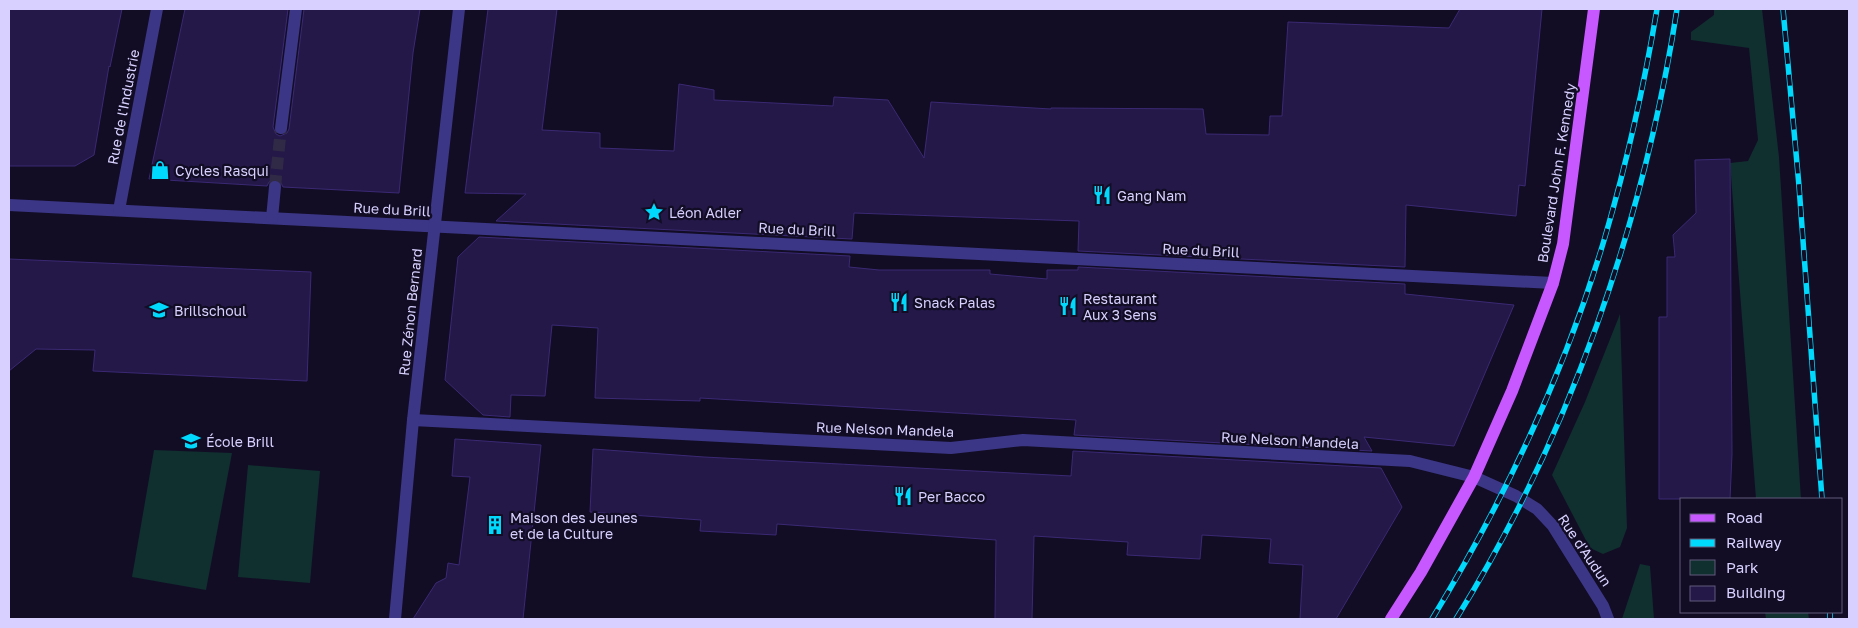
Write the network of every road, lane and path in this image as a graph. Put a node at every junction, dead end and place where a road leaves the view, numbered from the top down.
1 (157, 9) edge
2 (296, 9) edge
3 (459, 9) edge
4 (1594, 9) edge
5 (281, 128) tunnel mouth
6 (275, 187) tunnel mouth
7 (9, 205) edge
8 (119, 210) junction
9 (272, 218) junction
10 (435, 226) junction
11 (1553, 283) junction
12 (413, 420) junction
13 (1474, 477) junction
14 (395, 619) edge
15 (1391, 619) edge
16 (1608, 619) edge

1 - 8 street, Rue de l'Industrie
2 - 5 street
3 - 10 street, Rue Zénon Bernard
4 - 11 main road, Boulevard John F. Kennedy
6 - 9 street
7 - 8 street, Rue du Brill
8 - 9 street, Rue du Brill
9 - 10 street, Rue du Brill
10 - 11 street, Rue du Brill
10 - 12 street, Rue Zénon Bernard
11 - 13 main road, Boulevard John F. Kennedy
12 - 13 street, Rue Nelson Mandela
12 - 14 street, Rue Zénon Bernard
13 - 15 main road, Boulevard John F. Kennedy
13 - 16 street, Rue d'Audun

